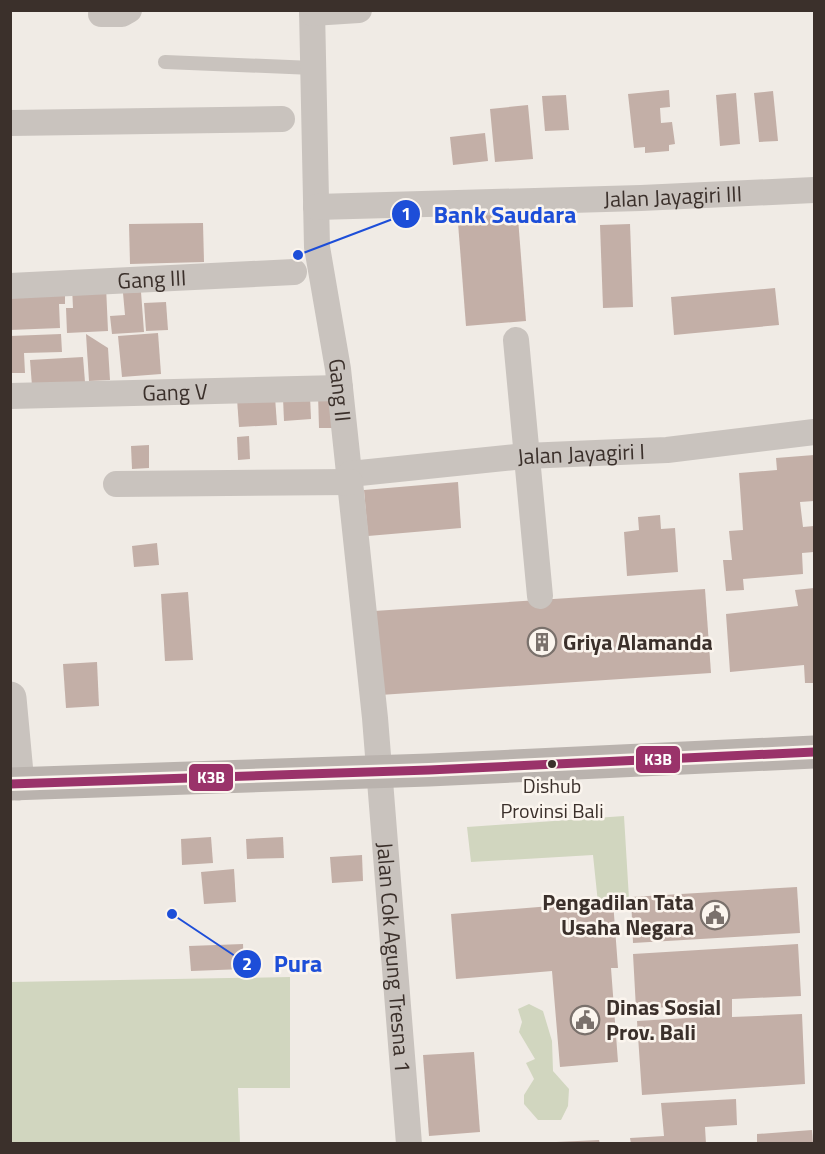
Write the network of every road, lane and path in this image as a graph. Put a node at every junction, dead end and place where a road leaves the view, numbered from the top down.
1 (129, 10) edge
2 (358, 10) edge
3 (312, 12) edge
4 (101, 15) dead end
5 (165, 62) dead end
6 (313, 68) junction
7 (282, 119) dead end
8 (10, 123) edge
9 (814, 190) edge
10 (316, 207) junction
11 (294, 272) dead end
12 (10, 286) edge
13 (516, 340) dead end
14 (340, 388) junction
15 (10, 396) edge
16 (814, 432) edge
17 (525, 456) junction
18 (350, 478) junction
19 (116, 484) dead end
20 (540, 596) dead end
21 (10, 698) edge
22 (814, 752) edge
23 (380, 771) junction
24 (14, 784) edge
25 (409, 1143) edge

1 - 4 street
2 - 3 street
3 - 6 street, Gang II
5 - 6 lane
6 - 10 street, Gang II
7 - 8 street
9 - 10 street, Jalan Jayagiri III
10 - 14 street, Gang II
11 - 12 street, Gang III
13 - 17 street
14 - 15 street, Gang V
14 - 18 street, Gang II
16 - 17 street, Jalan Jayagiri I
17 - 18 street, Jalan Jayagiri I
17 - 20 street
18 - 19 street, Jalan Jayagiri I
18 - 23 street, Gang II
21 - 24 street
22 - 23 main road
23 - 24 main road
23 - 25 street, Jalan Cok Agung Tresna 1

